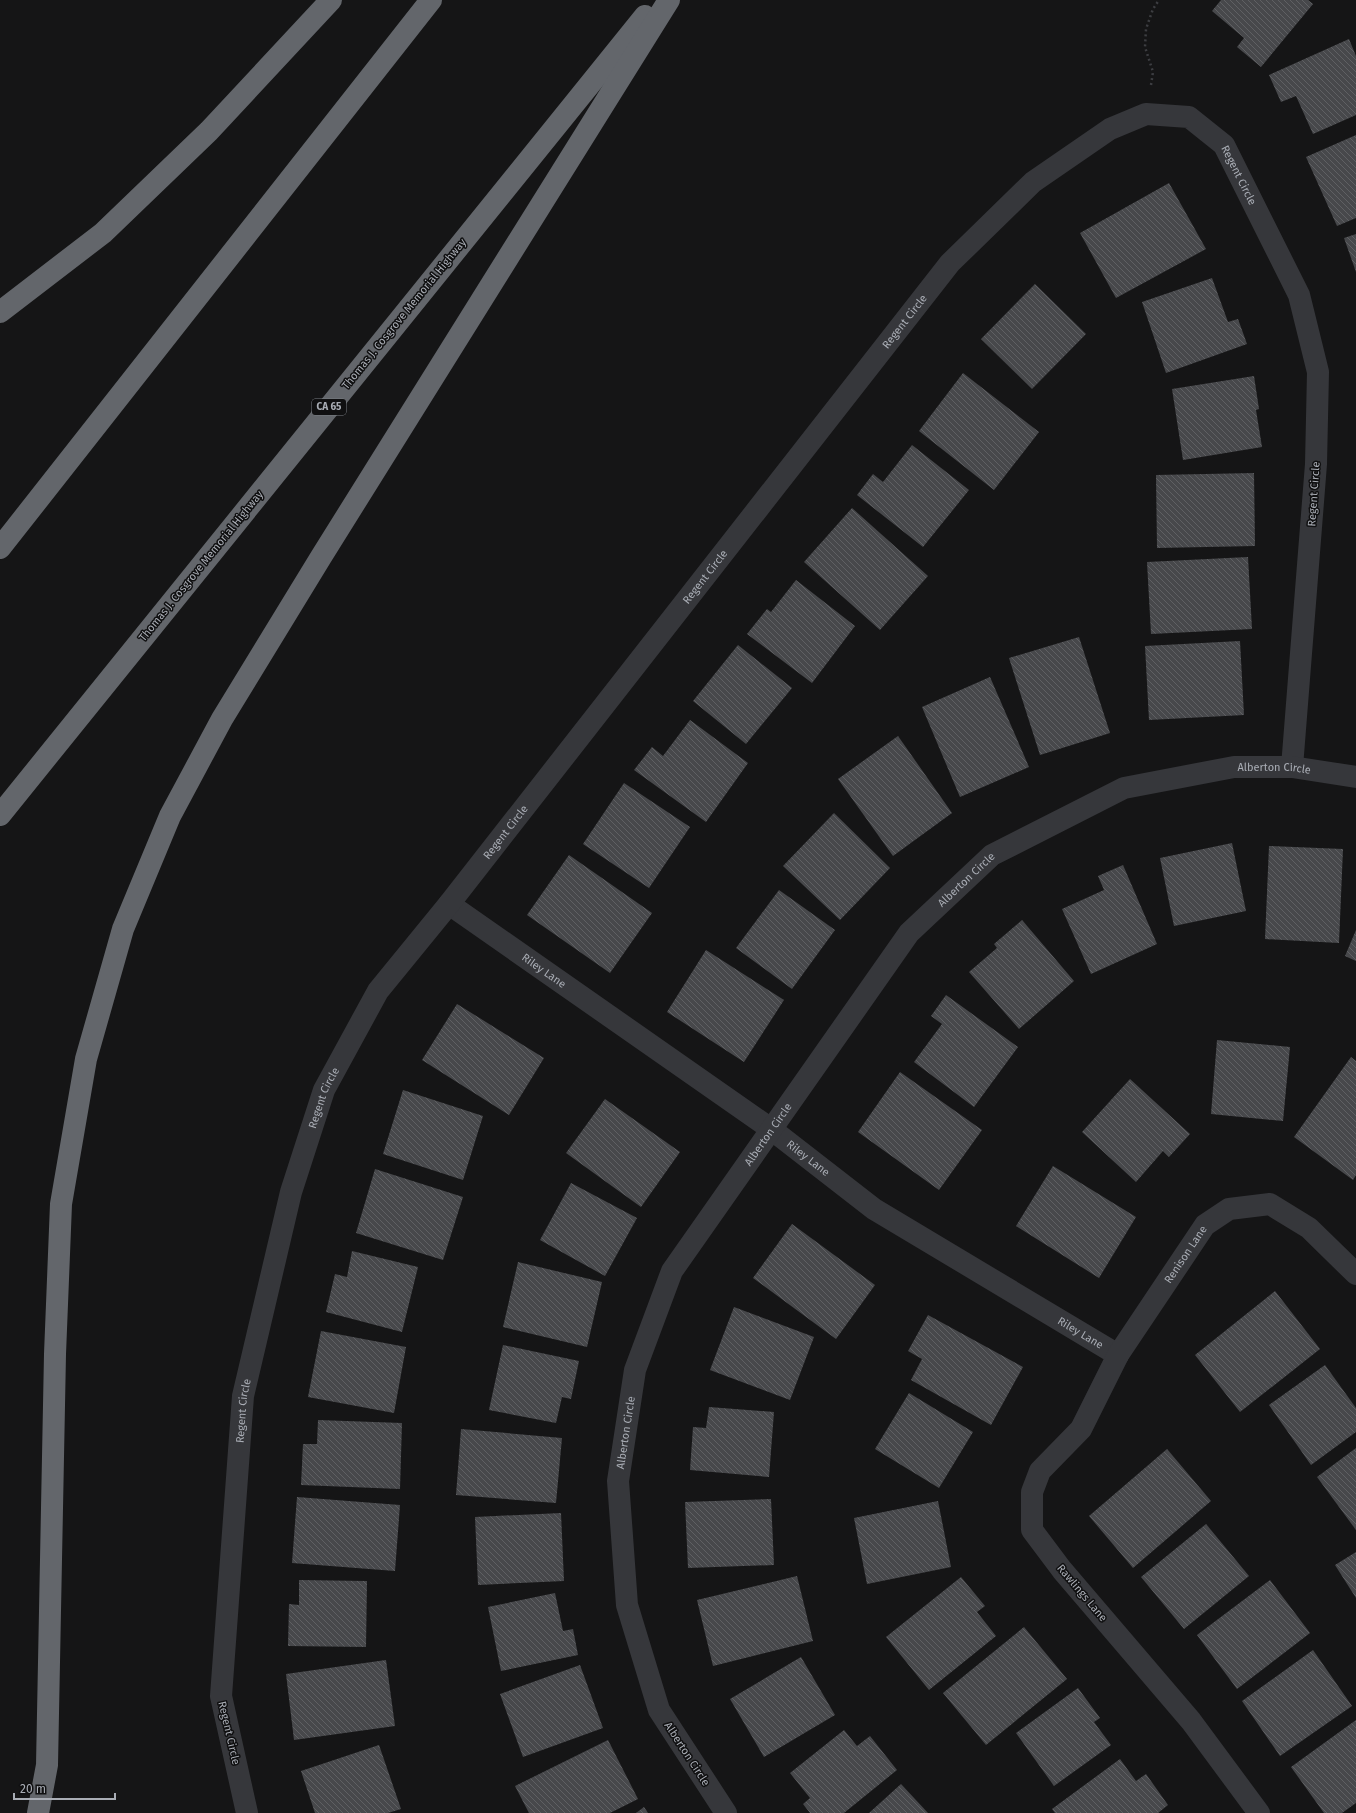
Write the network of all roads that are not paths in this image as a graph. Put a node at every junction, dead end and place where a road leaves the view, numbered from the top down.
1 (331, 0) edge
2 (431, 0) edge
3 (658, 0) edge
4 (669, 0) edge
5 (0, 312) edge
6 (0, 548) edge
7 (1292, 767) junction
8 (1356, 777) edge
9 (0, 815) edge
10 (449, 904) junction
11 (771, 1130) junction
12 (1356, 1274) edge
13 (1118, 1355) junction
14 (38, 1813) edge
15 (247, 1813) edge
16 (726, 1813) edge
17 (1258, 1813) edge

1 - 5 highway
2 - 6 highway
3 - 9 highway, Thomas J. Cosgrove Memorial Highway / CA 65
4 - 14 highway
7 - 8 street, Alberton Circle
7 - 10 street, Regent Circle
7 - 11 street, Alberton Circle
10 - 11 street, Riley Lane
10 - 15 street, Regent Circle
11 - 13 street, Riley Lane
11 - 16 street, Alberton Circle
12 - 13 street, Renison Lane
13 - 17 street, Rawlings Lane

